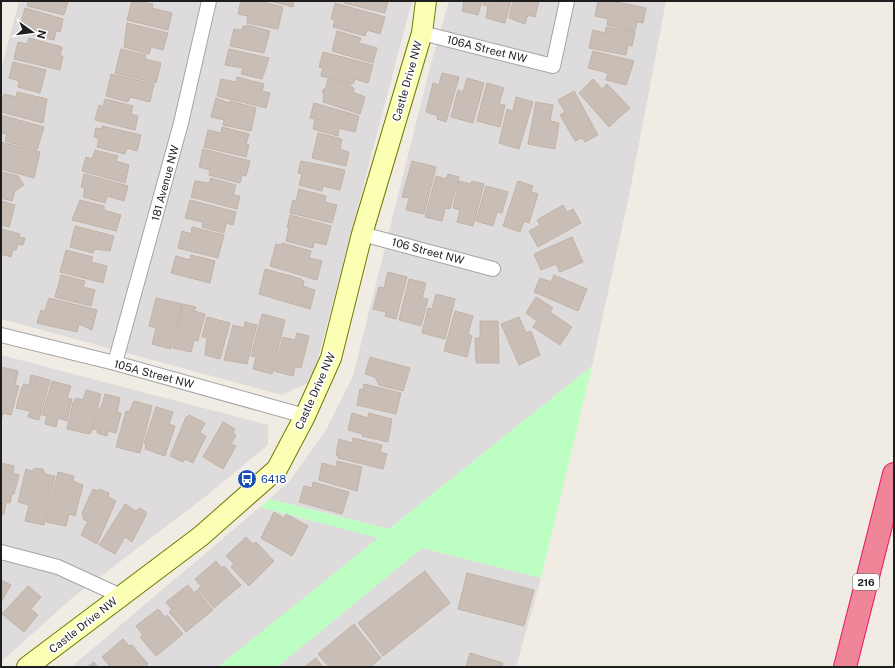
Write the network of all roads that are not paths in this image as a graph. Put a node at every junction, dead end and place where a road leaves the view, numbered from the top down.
1 (209, 1) edge
2 (426, 1) edge
3 (567, 1) edge
4 (422, 33) junction
5 (362, 234) junction
6 (493, 269) dead end
7 (1, 335) edge
8 (115, 363) junction
9 (306, 416) junction
10 (894, 474) edge
11 (1, 552) edge
12 (121, 596) junction
13 (27, 667) edge
14 (845, 667) edge

1 - 8 street, 181 Avenue NW
2 - 4 street, Castle Drive NW
3 - 4 street, 106A Street NW
4 - 5 street, Castle Drive NW
5 - 6 street, 106 Street NW
5 - 9 street, Castle Drive NW
7 - 8 street, 105A Street NW
8 - 9 street, 105A Street NW
9 - 12 street, Castle Drive NW
10 - 14 highway, 216
11 - 12 street
12 - 13 street, Castle Drive NW

